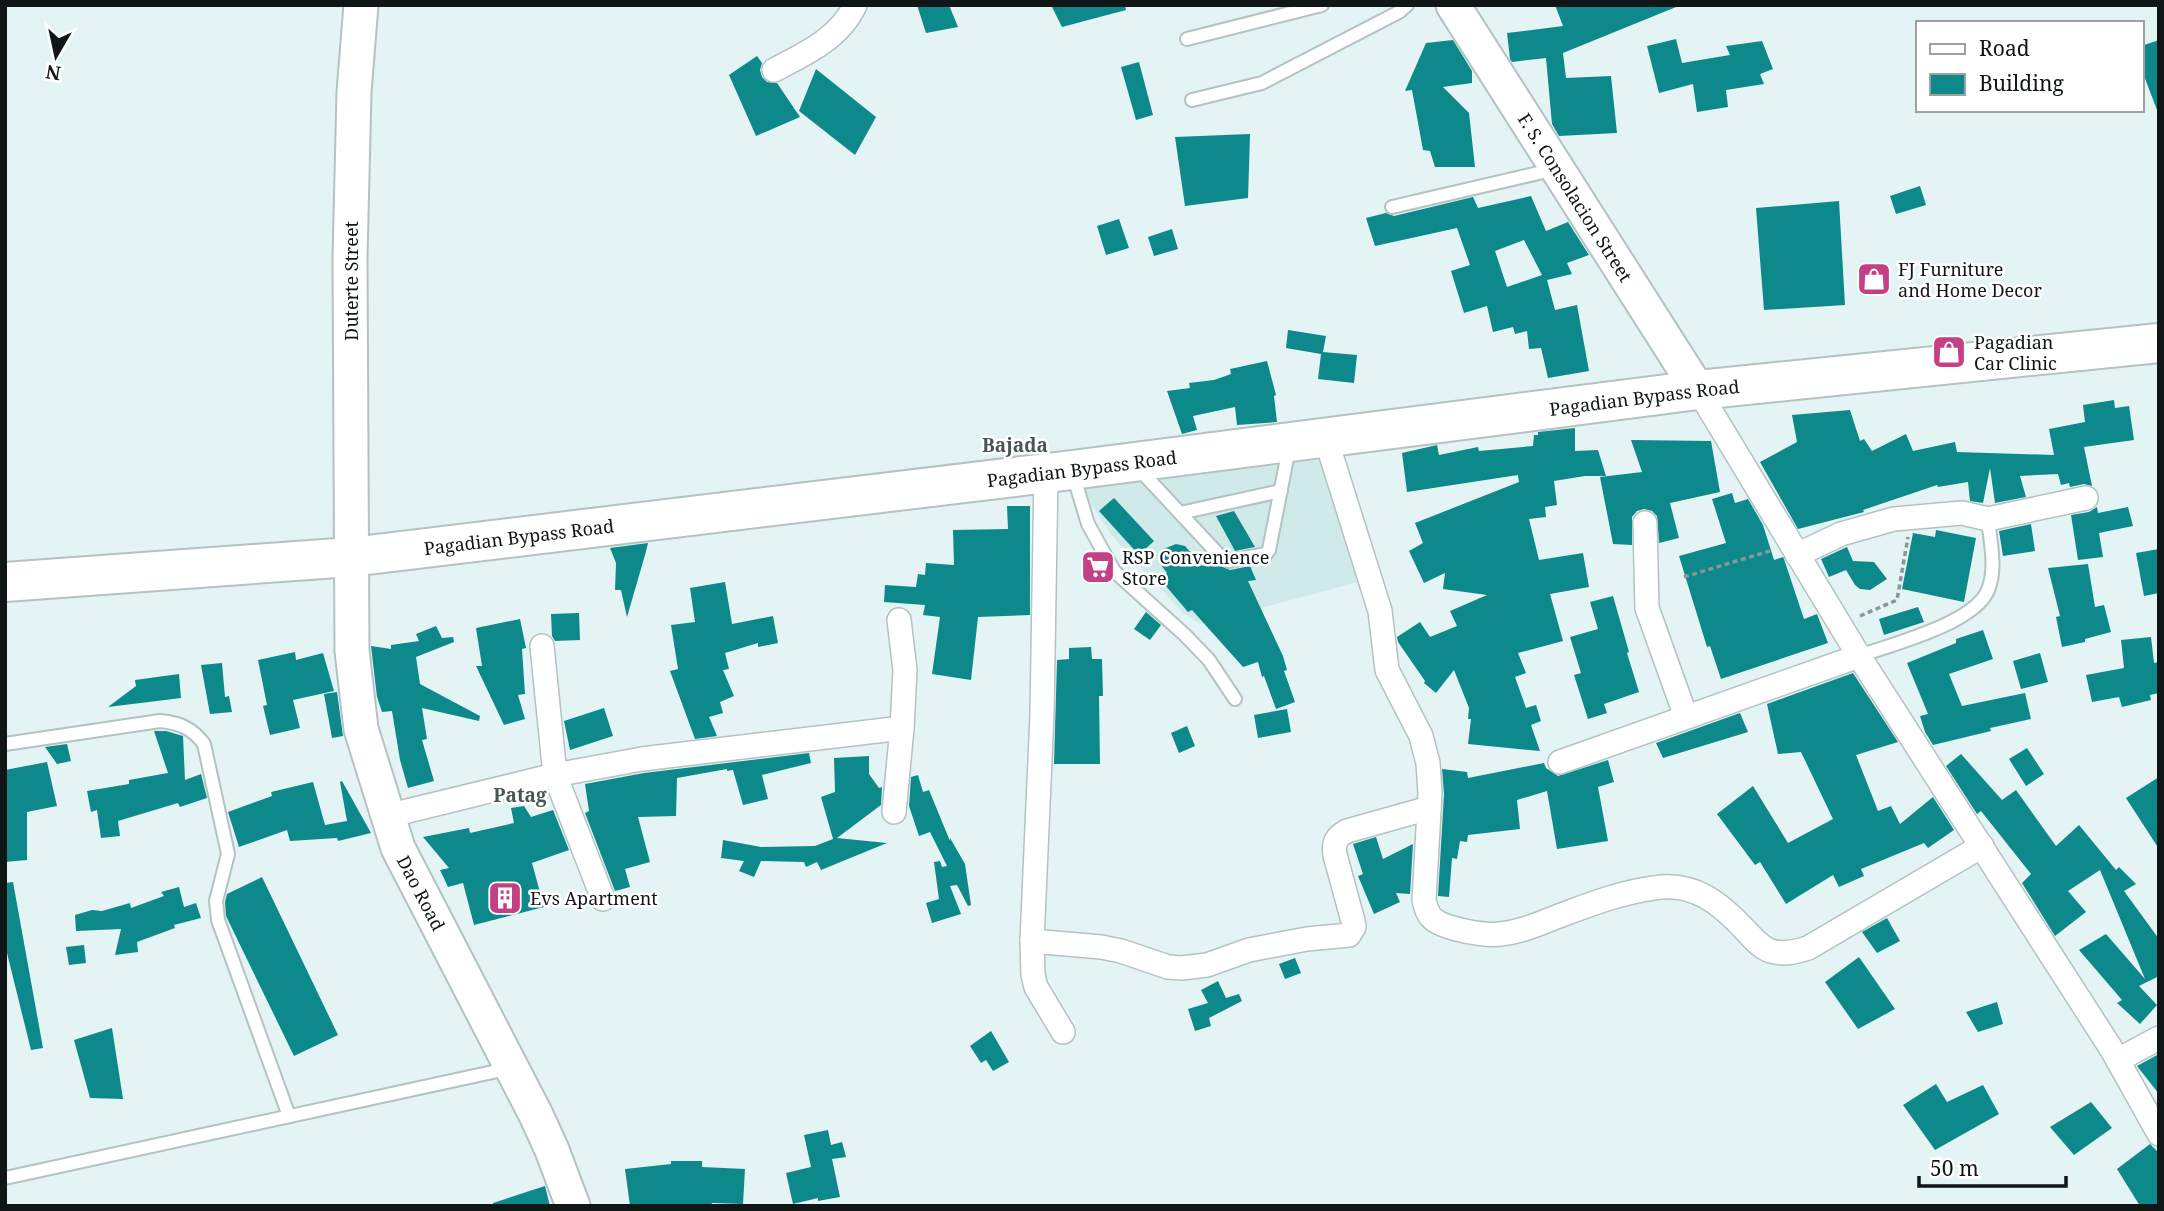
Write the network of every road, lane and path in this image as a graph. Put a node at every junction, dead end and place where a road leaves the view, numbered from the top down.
1 (361, 5) edge
2 (855, 5) edge
3 (1322, 5) edge
4 (1407, 5) edge
5 (1453, 5) edge
6 (1186, 39) dead end
7 (774, 70) dead end
8 (1192, 100) dead end
9 (1557, 169) junction
10 (1392, 206) dead end
11 (2159, 343) edge
12 (1698, 390) junction
13 (1308, 438) junction
14 (1133, 462) junction
15 (1059, 471) junction
16 (1281, 491) junction
17 (2087, 498) dead end
18 (1180, 513) junction
19 (1911, 517) junction
20 (1988, 519) junction
21 (1645, 523) dead end
22 (1794, 550) junction
23 (351, 557) junction
24 (1684, 577) dead end
25 (5, 582) edge
26 (899, 620) dead end
27 (1840, 624) junction
28 (542, 646) dead end
29 (1859, 656) junction
30 (1235, 699) dead end
31 (1686, 717) junction
32 (902, 728) junction
33 (5, 744) edge
34 (1560, 762) dead end
35 (555, 775) junction
36 (1429, 808) junction
37 (894, 812) dead end
38 (387, 816) junction
39 (1982, 846) junction
40 (603, 899) dead end
41 (1032, 941) junction
42 (1063, 1032) dead end
43 (2159, 1038) edge
44 (2118, 1060) junction
45 (512, 1068) junction
46 (289, 1116) junction
47 (2159, 1133) edge
48 (5, 1178) edge
49 (573, 1206) edge

1 - 23 street, Duterte Street
2 - 7 street
3 - 6 lane
4 - 8 lane
5 - 9 street, F. S. Consolacion Street
9 - 10 lane
9 - 12 street, F. S. Consolacion Street
11 - 12 highway, Pagadian Bypass Road
12 - 13 highway, Pagadian Bypass Road
12 - 22 street
13 - 14 highway, Pagadian Bypass Road
13 - 16 lane
13 - 36 street
14 - 15 highway, Pagadian Bypass Road
14 - 18 lane
15 - 23 highway, Pagadian Bypass Road
15 - 30 lane
15 - 41 street
16 - 18 lane
16 - 18 lane
17 - 20 street
19 - 20 street
19 - 22 street
19 - 27 path
20 - 29 lane
21 - 31 street
22 - 24 path
22 - 27 street
23 - 25 highway, Pagadian Bypass Road
23 - 38 street, Dao Road
26 - 32 street
27 - 29 street
28 - 35 street
29 - 31 street
29 - 39 street
31 - 34 street
32 - 35 street
32 - 37 street
33 - 46 lane
35 - 38 street
35 - 40 street
36 - 39 street
36 - 41 street
38 - 45 street, Dao Road
39 - 44 street
41 - 42 street
43 - 44 street
44 - 47 street
45 - 46 lane
45 - 49 street, Dao Road
46 - 48 lane

